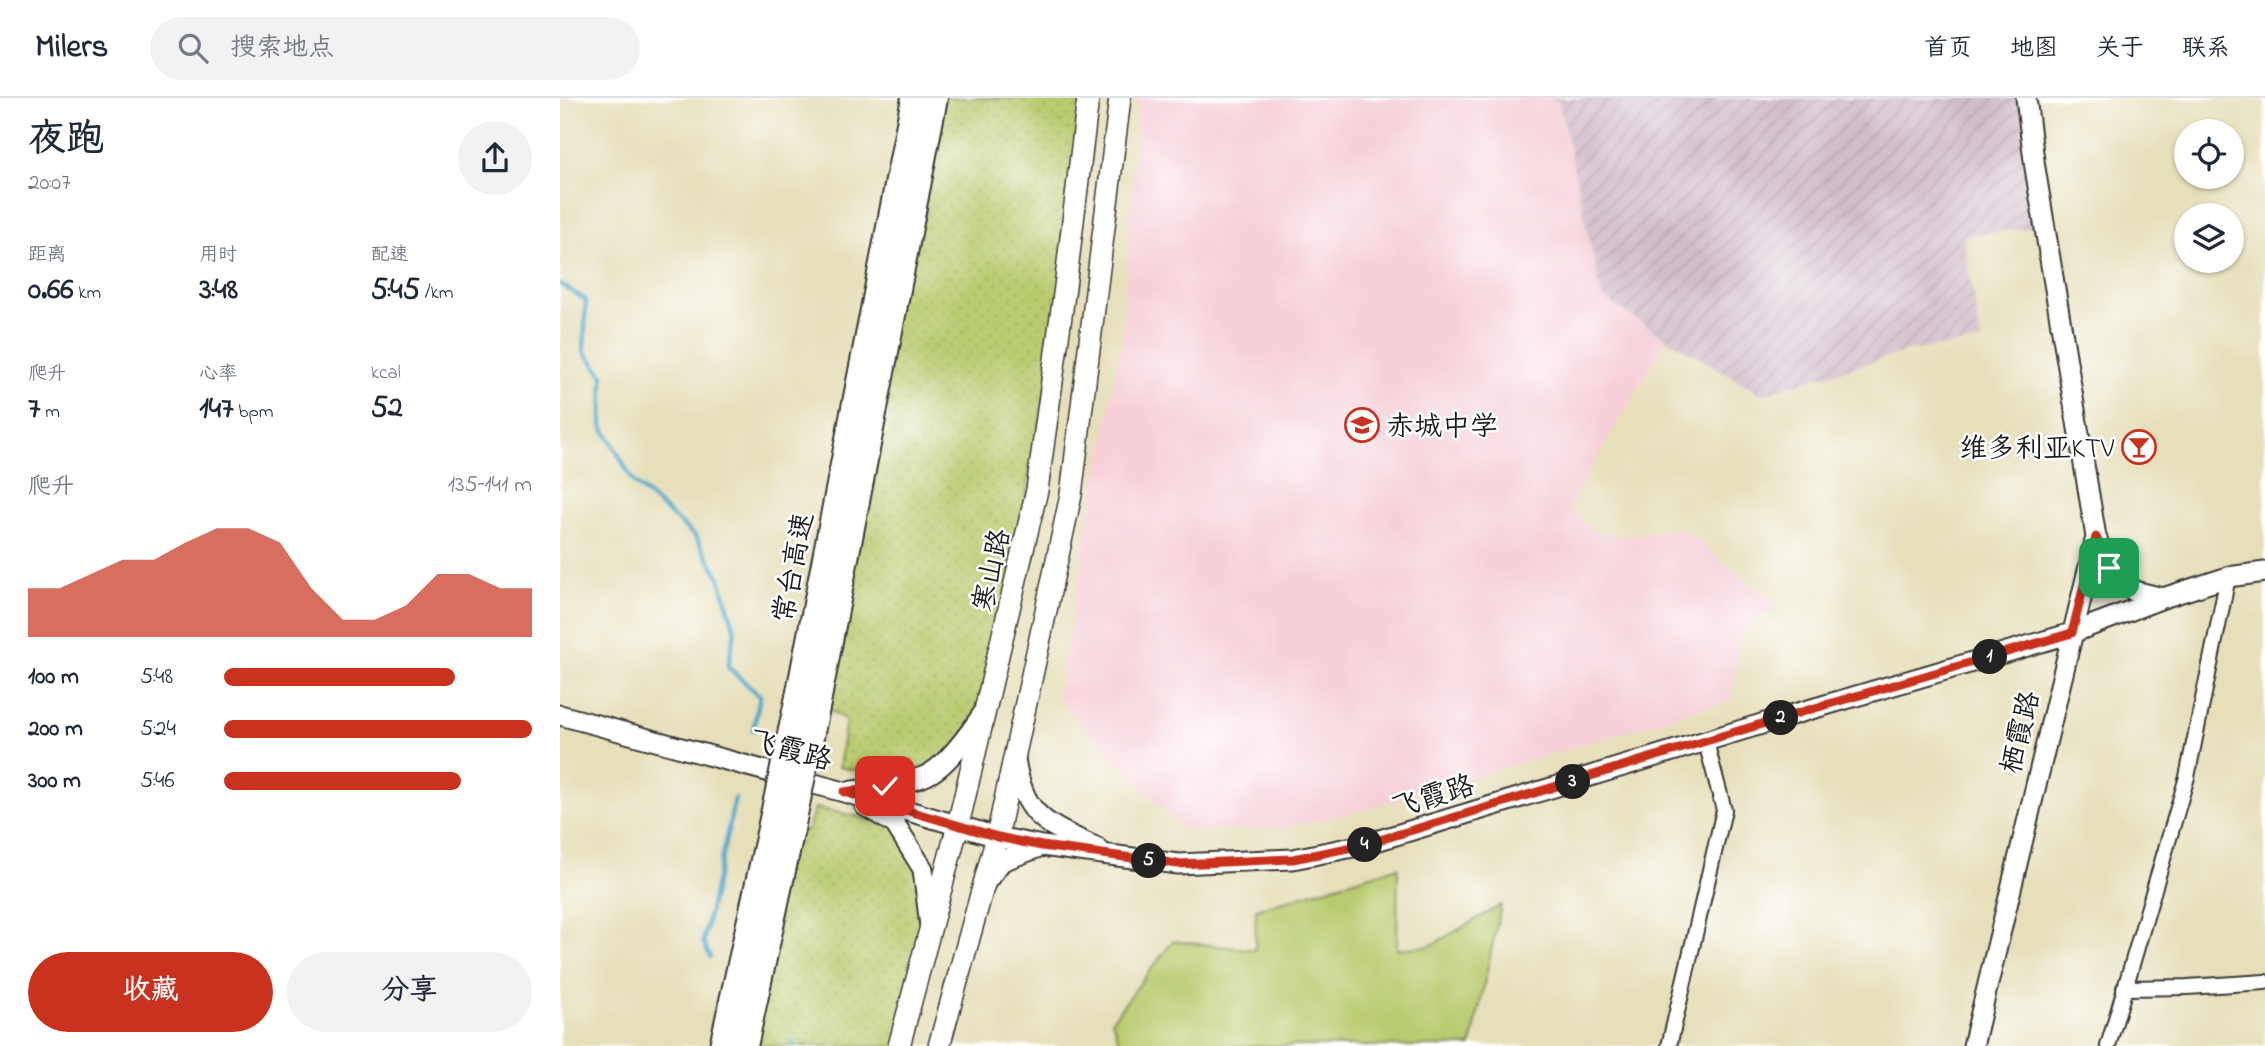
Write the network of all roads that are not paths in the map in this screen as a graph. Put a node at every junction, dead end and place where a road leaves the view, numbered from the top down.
1 (914, 98) edge
2 (935, 98) edge
3 (1088, 98) edge
4 (1121, 98) edge
5 (2026, 98) edge
6 (2096, 537) junction
7 (2265, 572) edge
8 (2228, 577) junction
9 (2163, 598) junction
10 (2072, 633) junction
11 (808, 700) junction
12 (987, 709) junction
13 (560, 715) edge
14 (1706, 743) junction
15 (1015, 755) junction
16 (844, 792) junction
17 (958, 825) junction
18 (782, 826) junction
19 (998, 837) junction
20 (1042, 846) junction
21 (1114, 856) junction
22 (985, 884) junction
23 (931, 928) junction
24 (2265, 982) edge
25 (2124, 988) junction
26 (722, 1046) edge
27 (745, 1046) edge
28 (899, 1046) edge
29 (939, 1046) edge
30 (1669, 1046) edge
31 (1973, 1046) edge
32 (2108, 1046) edge

1 - 11 highway, 常台高速
2 - 11 highway, 常台高速
3 - 12 main road, 寒山路
4 - 15 main road
5 - 6 main road, 栖霞路
6 - 9 main road
6 - 10 main road, 栖霞路
7 - 8 main road, 飞霞路
8 - 9 main road, 飞霞路
8 - 25 street
9 - 10 main road, 飞霞路
10 - 14 main road, 飞霞路
10 - 31 main road, 栖霞路
11 - 18 highway, 常台高速, bridge
12 - 16 main road
12 - 17 main road, 寒山路
13 - 16 main road, 飞霞路
14 - 21 main road, 飞霞路
14 - 30 street
15 - 19 main road
15 - 21 main road
16 - 17 main road, 飞霞路
16 - 23 main road
17 - 19 main road, 飞霞路
17 - 23 main road, 寒山路
18 - 26 highway, 常台高速
18 - 27 highway, 常台高速
19 - 20 main road, 飞霞路
19 - 22 main road
20 - 21 main road, 飞霞路
20 - 22 main road
22 - 29 main road
23 - 28 main road, 寒山路
24 - 25 street
25 - 32 street

